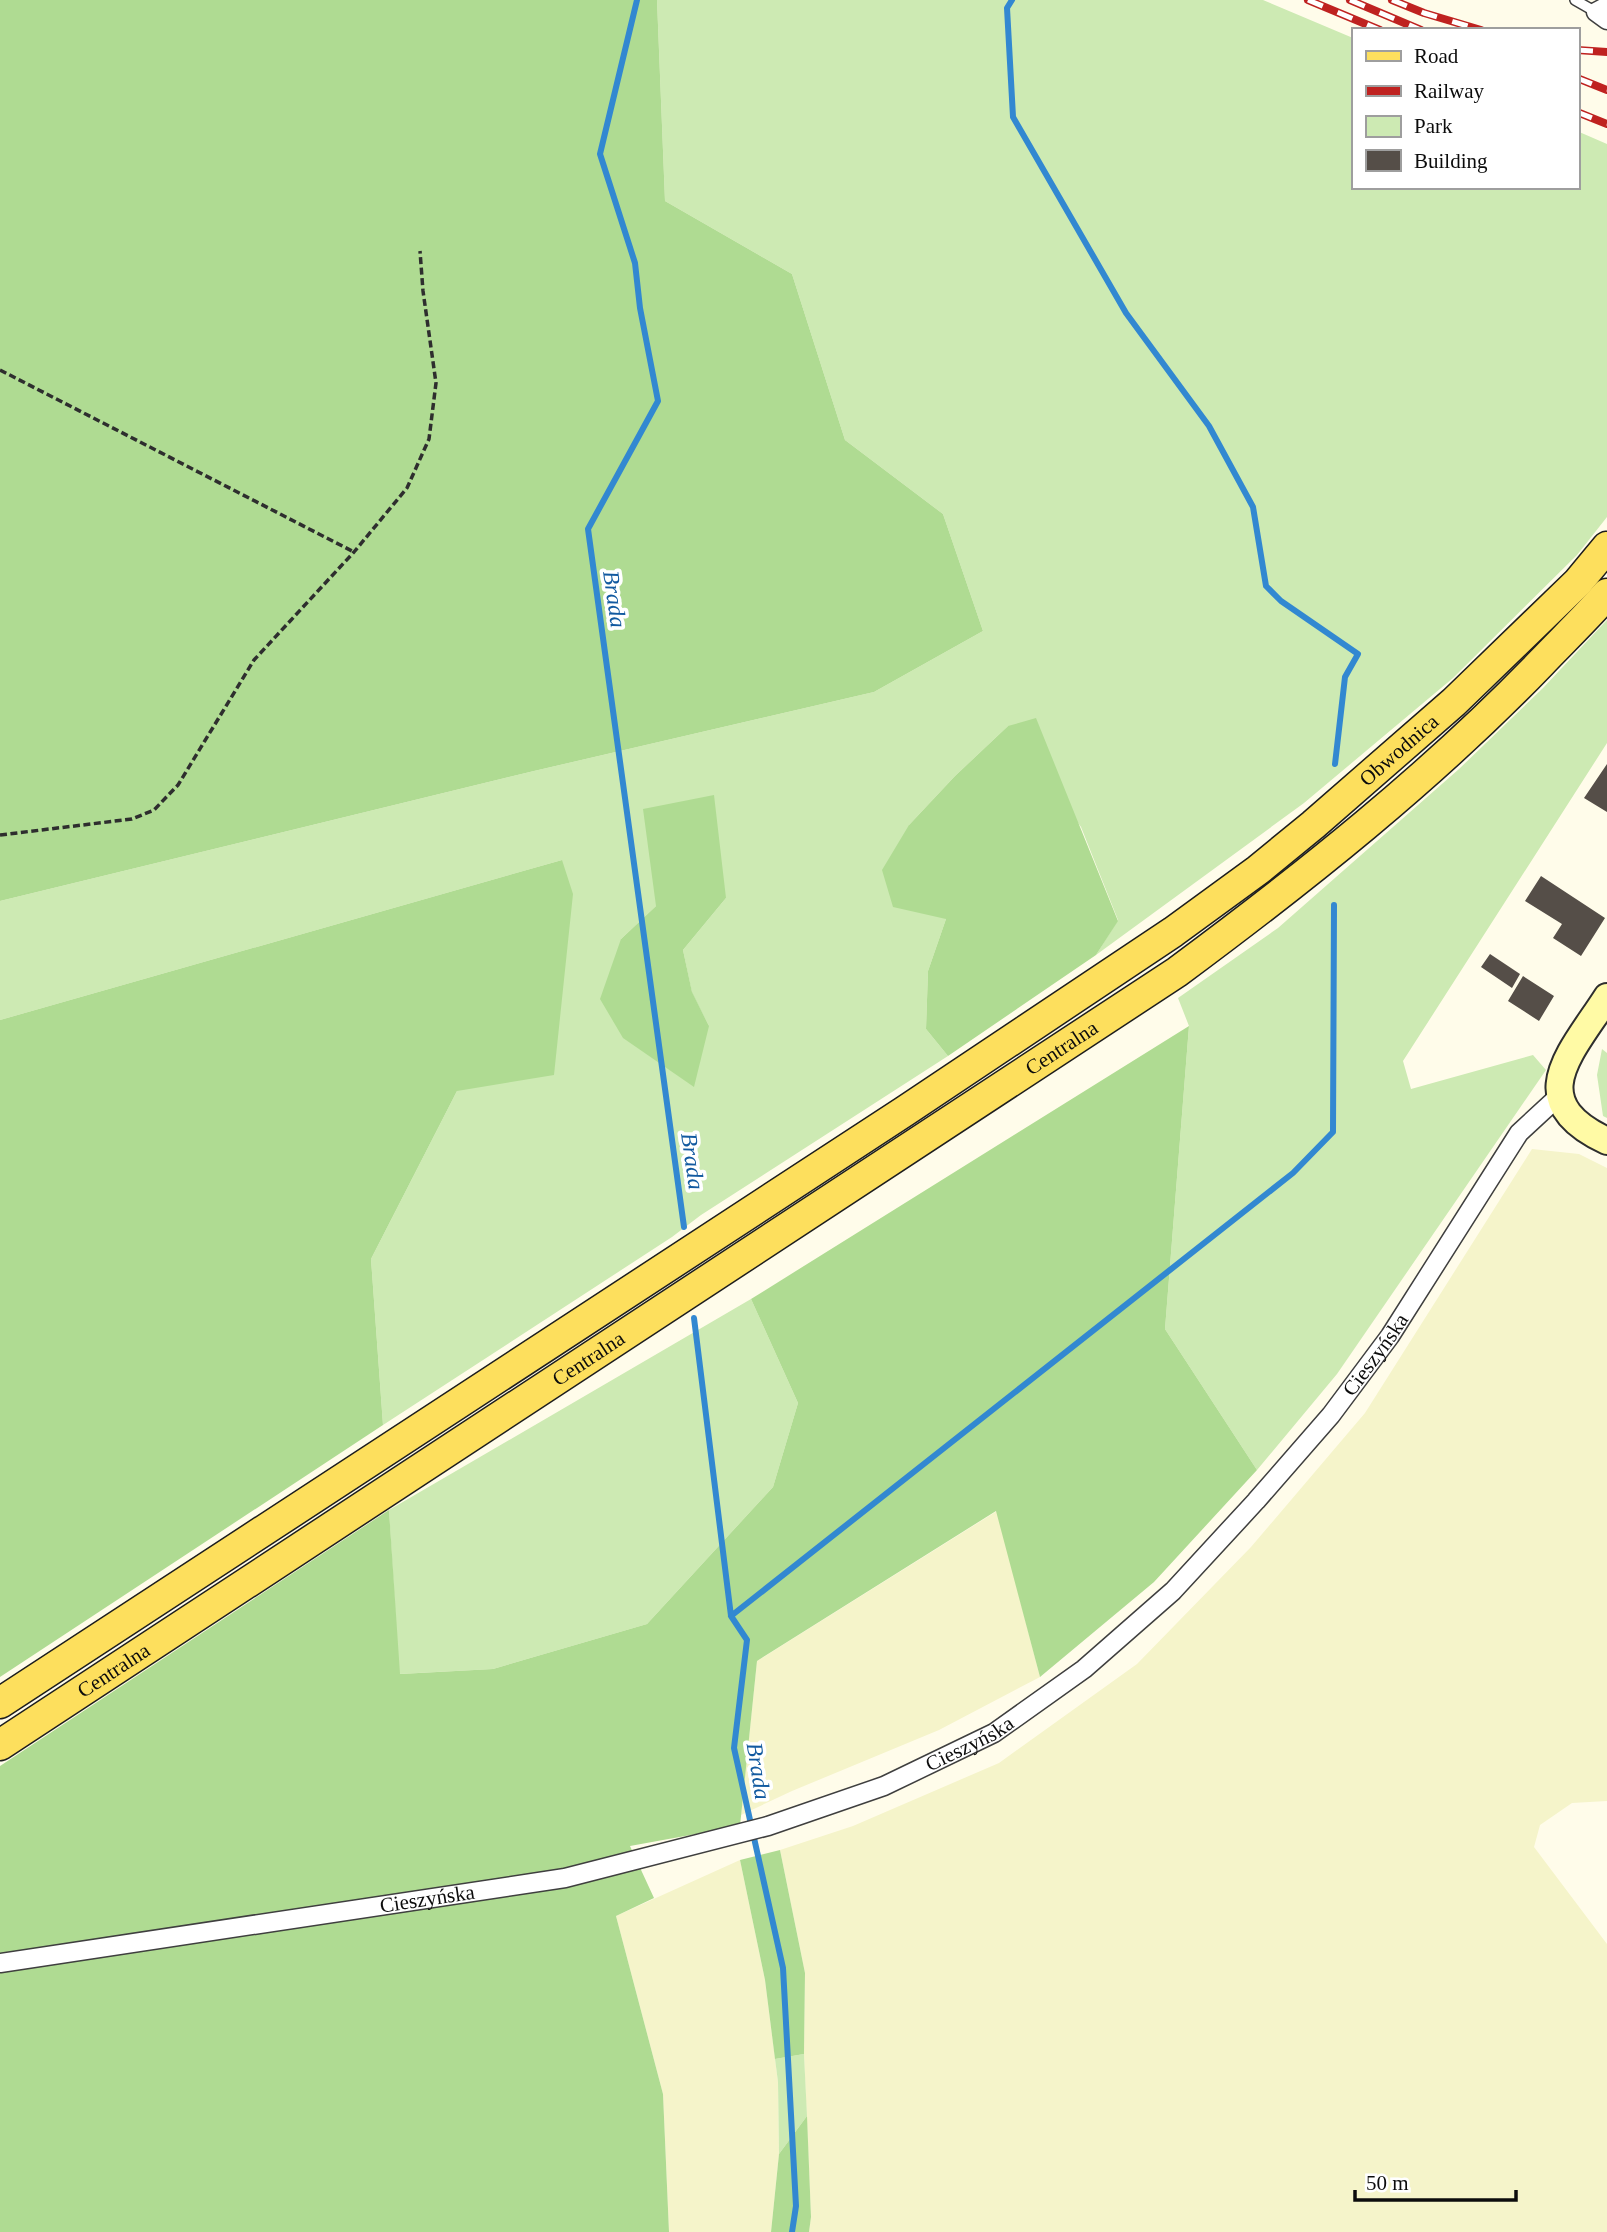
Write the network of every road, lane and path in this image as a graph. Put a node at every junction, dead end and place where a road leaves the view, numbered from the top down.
1 (1576, 0) edge
2 (1603, 13) edge
3 (420, 251) dead end
4 (0, 370) edge
5 (1607, 547) edge
6 (355, 552) junction
7 (1607, 594) edge
8 (0, 835) edge
9 (1173, 932) joint
10 (1177, 972) joint
11 (1607, 997) edge
12 (1559, 1096) junction
13 (1607, 1141) edge
14 (0, 1703) edge
15 (0, 1745) edge
16 (0, 1963) edge

1 - 2 lane
3 - 6 path
4 - 6 path
5 - 9 main road, Obwodnica
6 - 8 path
7 - 10 main road, Obwodnica
9 - 14 main road, Centralna
10 - 15 main road, Centralna
11 - 12 street
12 - 13 street
12 - 16 street, Cieszyńska

